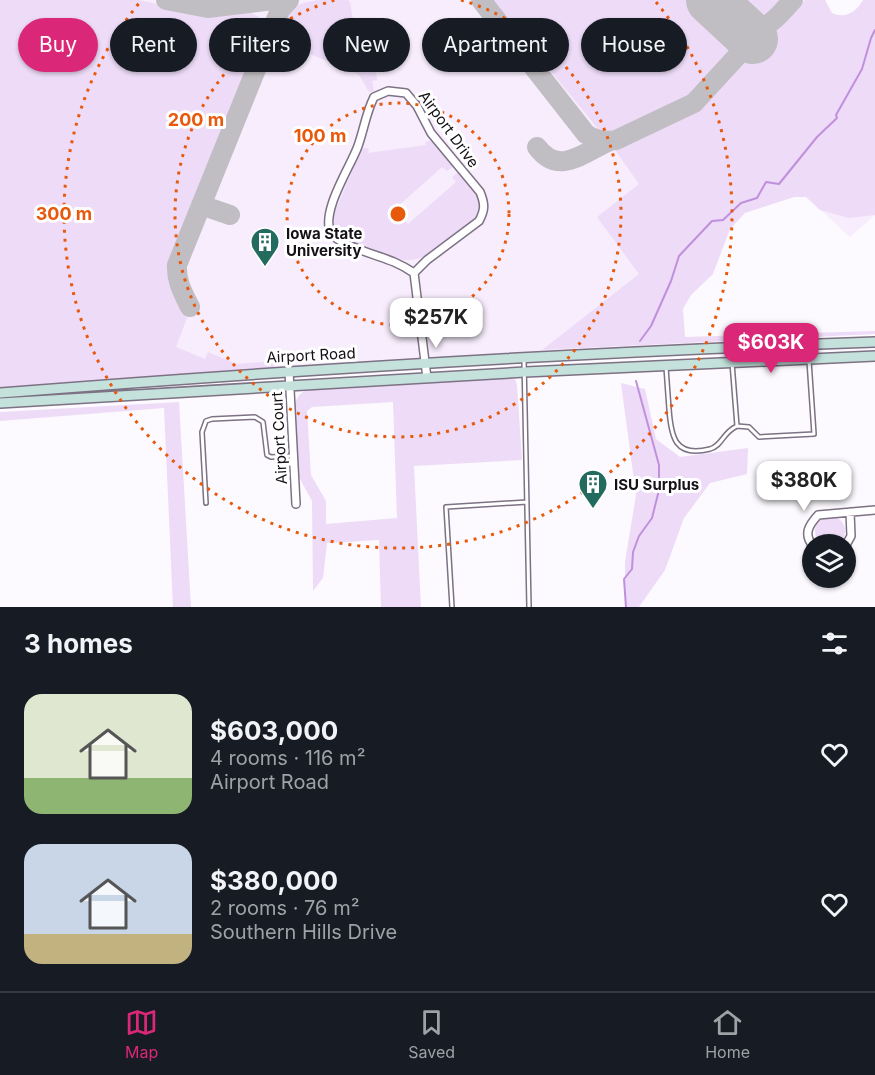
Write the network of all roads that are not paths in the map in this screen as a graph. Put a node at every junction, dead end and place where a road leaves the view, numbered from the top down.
1 (414, 273) junction
2 (875, 342) edge
3 (808, 344) junction
4 (731, 347) junction
5 (875, 356) edge
6 (524, 358) junction
7 (808, 358) junction
8 (732, 362) junction
9 (426, 363) junction
10 (666, 365) junction
11 (289, 371) junction
12 (525, 372) junction
13 (426, 378) junction
14 (290, 385) junction
15 (0, 393) edge
16 (0, 402) edge
17 (737, 426) junction
18 (293, 456) junction
19 (527, 502) junction
20 (206, 503) dead end
21 (296, 504) dead end
22 (875, 510) edge
23 (850, 512) junction
24 (808, 534) edge
25 (851, 534) edge
26 (452, 607) edge
27 (529, 607) edge

1 - 1 street, Airport Drive
1 - 9 street
2 - 3 main road, Airport Road
3 - 4 main road, Airport Road
3 - 7 lane
4 - 6 main road, Airport Road
4 - 8 lane
5 - 7 main road, Airport Road
6 - 9 main road, Airport Road
6 - 12 lane
7 - 8 main road, Airport Road
7 - 17 lane
8 - 10 main road, Airport Road
8 - 17 lane
9 - 11 main road, Airport Road
9 - 13 street
10 - 12 main road, Airport Road
10 - 17 lane
11 - 14 street, Airport Court
11 - 15 main road, Airport Road
12 - 13 main road, Airport Road
12 - 19 lane
13 - 14 main road, Airport Road
14 - 16 main road, Airport Road
14 - 18 street, Airport Court
18 - 20 lane
18 - 21 street, Airport Court
19 - 26 lane
19 - 27 lane
22 - 23 street
23 - 24 street
23 - 25 street

